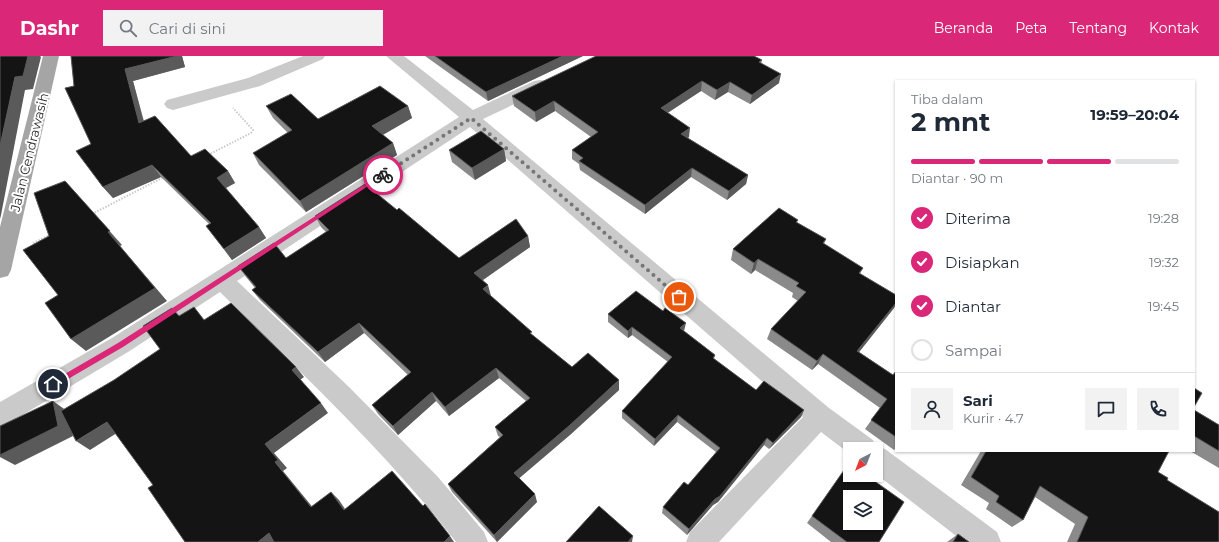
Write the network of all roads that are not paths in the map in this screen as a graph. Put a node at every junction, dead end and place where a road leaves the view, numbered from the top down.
1 (51, 56) edge
2 (317, 56) edge
3 (394, 56) edge
4 (556, 78) edge
5 (173, 104) dead end
6 (471, 118) junction
7 (2, 264) edge
8 (222, 280) junction
9 (0, 415) edge
10 (820, 416) junction
11 (855, 442) edge
12 (883, 463) edge
13 (474, 542) edge
14 (700, 542) edge
15 (987, 542) edge

1 - 7 main road, Jalan Cendrawasih
2 - 5 street
3 - 6 street
4 - 6 street
6 - 8 street
6 - 10 street
8 - 9 street
8 - 13 street
10 - 11 street
10 - 14 street
12 - 15 street

